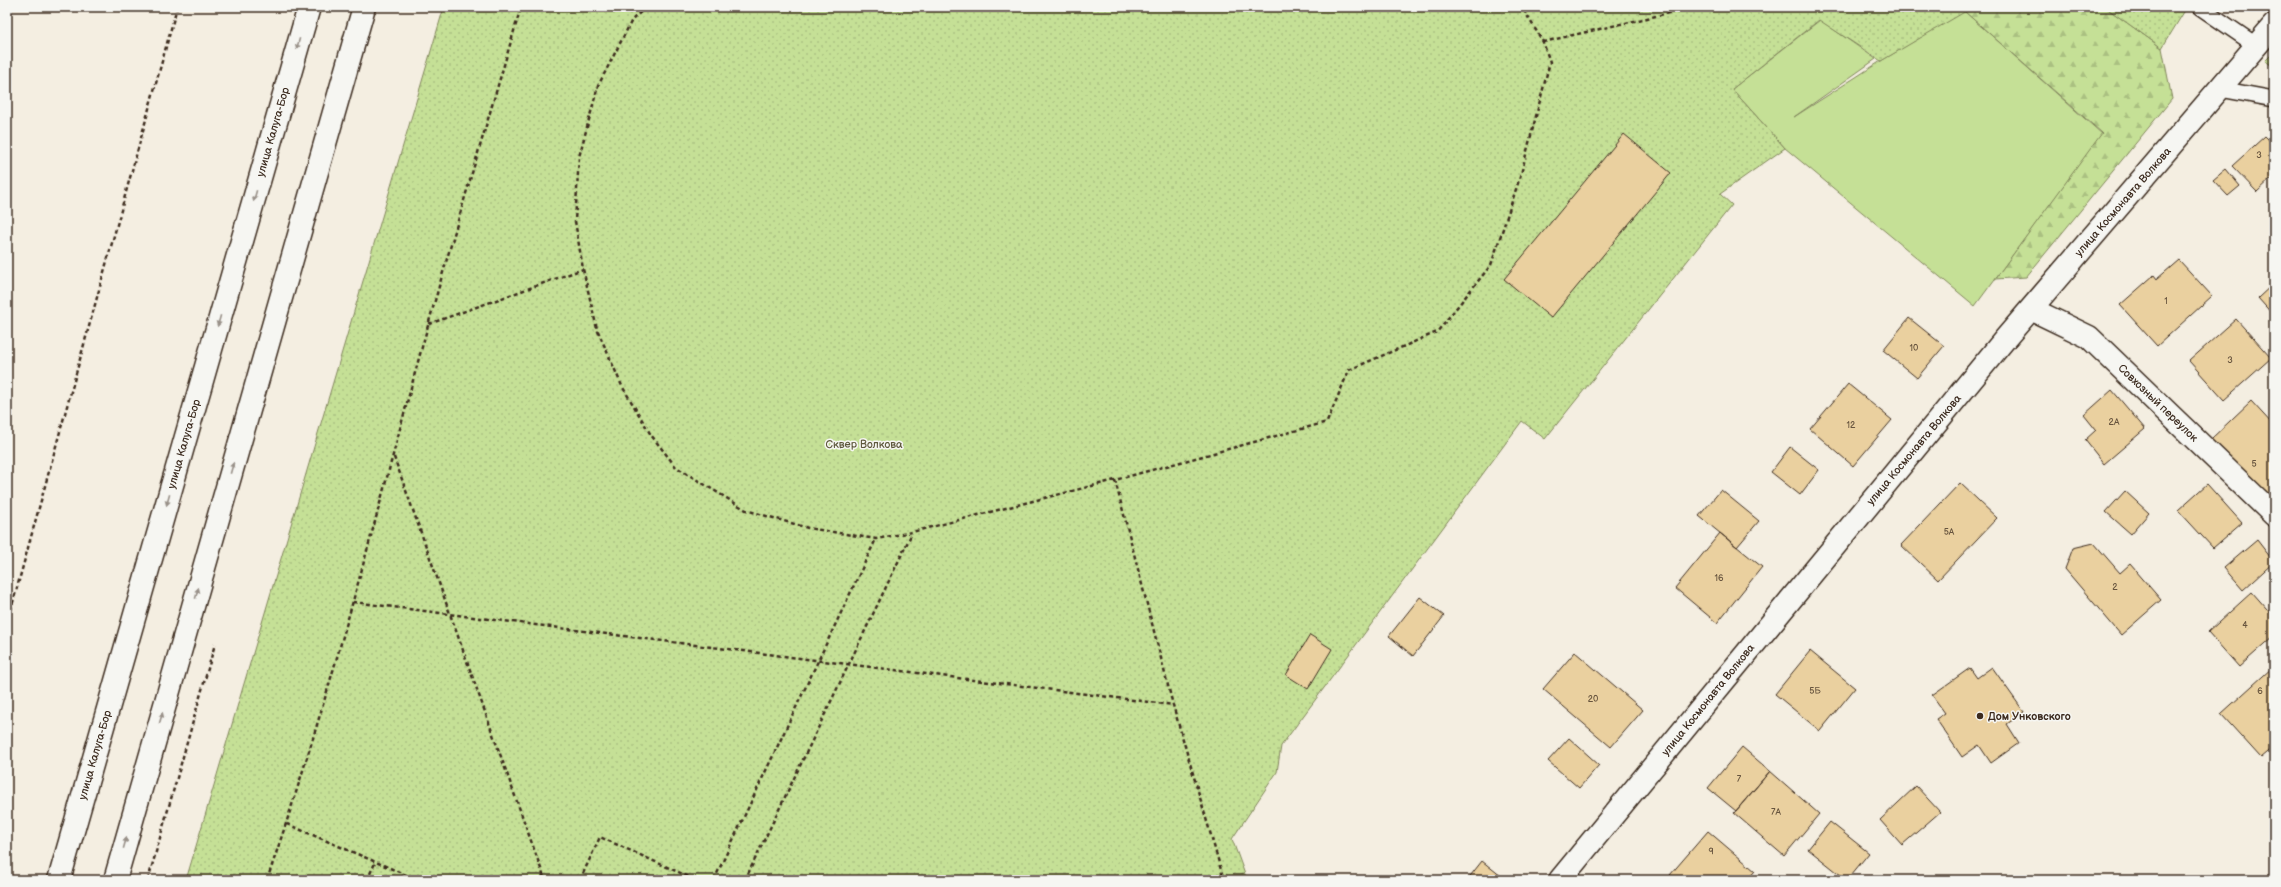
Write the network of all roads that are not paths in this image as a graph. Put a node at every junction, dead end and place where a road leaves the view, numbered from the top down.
1 (309, 7) edge
2 (364, 7) edge
3 (2200, 7) edge
4 (2274, 25) edge
5 (2257, 46) junction
6 (2220, 89) junction
7 (2274, 99) edge
8 (2031, 308) junction
9 (2274, 515) edge
10 (59, 880) edge
11 (114, 880) edge
12 (1560, 880) edge

1 -> 10 main road, улица Калуга-Бор
11 -> 2 main road
3 - 5 lane
4 - 5 main road, улица Космонавта Волкова
5 - 6 main road, улица Космонавта Волкова
6 - 7 lane
6 - 8 main road, улица Космонавта Волкова
8 - 9 main road, Совхозный переулок
8 - 12 main road, улица Космонавта Волкова

